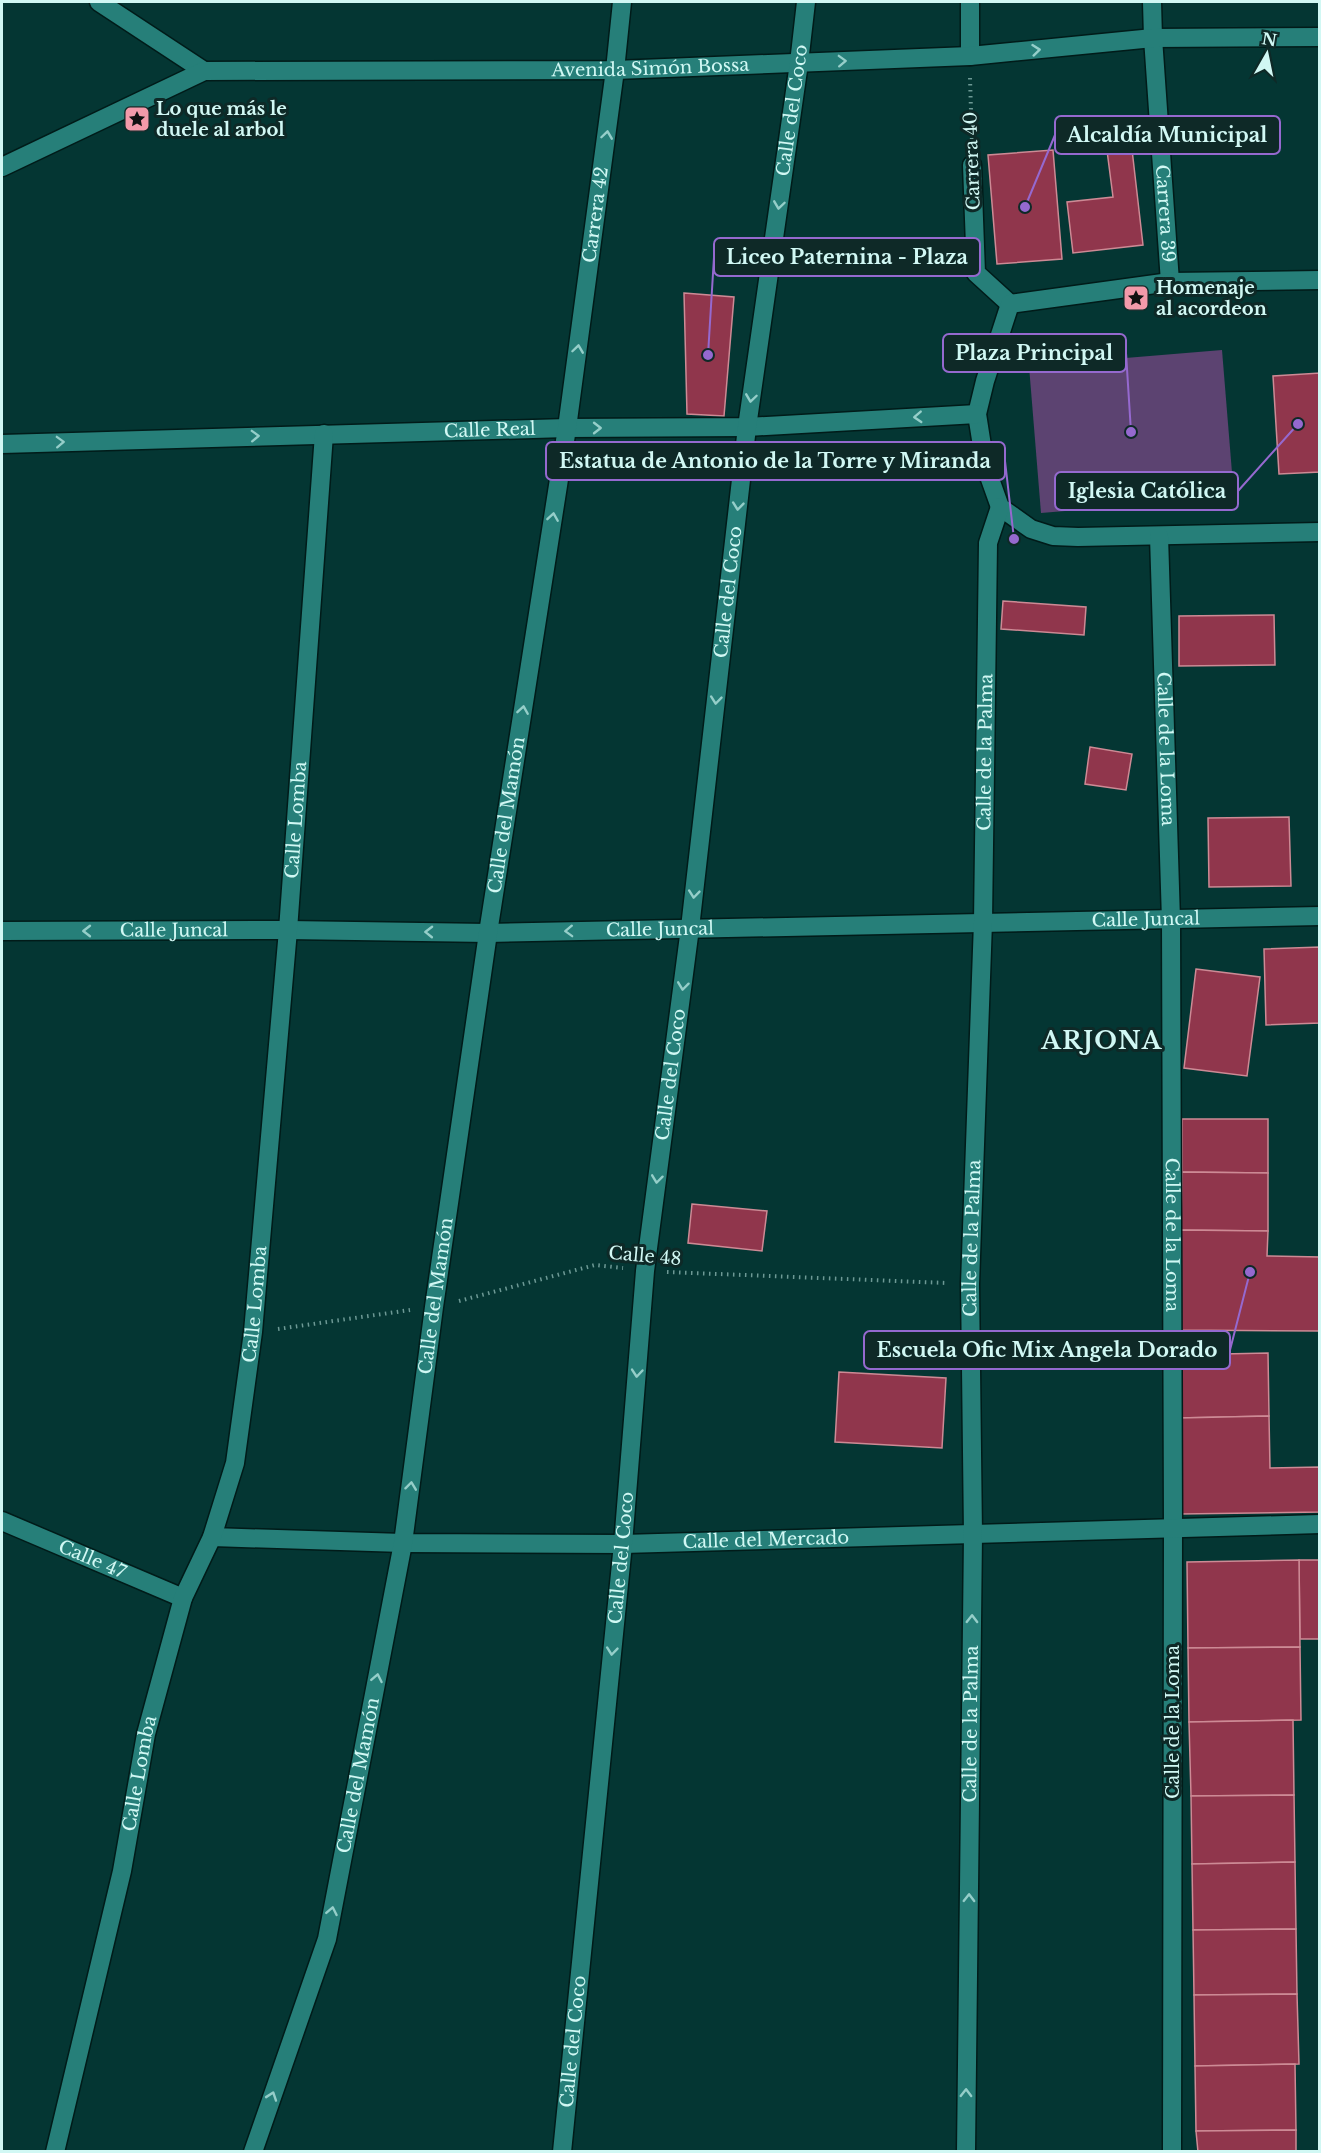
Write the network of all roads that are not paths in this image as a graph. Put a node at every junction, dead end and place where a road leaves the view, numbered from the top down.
1 (99, 2) edge
2 (622, 2) edge
3 (806, 2) edge
4 (970, 2) edge
5 (1152, 2) edge
6 (1320, 37) edge
7 (1153, 38) junction
8 (970, 56) junction
9 (799, 63) junction
10 (615, 70) junction
11 (204, 71) junction
12 (972, 165) road end
13 (2, 167) edge
14 (1320, 280) edge
15 (1170, 282) junction
16 (1010, 304) junction
17 (976, 414) junction
18 (747, 427) junction
19 (567, 428) junction
20 (324, 434) junction
21 (2, 444) edge
22 (1000, 507) junction
23 (1320, 532) edge
24 (1159, 536) junction
25 (1320, 916) edge
26 (1171, 920) junction
27 (982, 922) junction
28 (690, 928) junction
29 (288, 930) junction
30 (2, 931) edge
31 (488, 933) junction
32 (2, 1521) edge
33 (1320, 1524) edge
34 (1173, 1528) junction
35 (973, 1535) junction
36 (212, 1537) junction
37 (403, 1542) junction
38 (623, 1544) junction
39 (183, 1598) junction
40 (55, 2151) edge
41 (253, 2151) edge
42 (562, 2151) edge
43 (966, 2151) edge
44 (1172, 2151) edge

1 - 11 street
2 - 10 street, Carrera 42
3 - 9 street, Calle del Coco
4 - 8 street
5 - 7 street, Carrera 39
6 - 7 street, Avenida Simón Bossa
8 -> 7 street, Avenida Simón Bossa
7 - 15 street, Carrera 39
9 -> 8 street, Avenida Simón Bossa
9 - 10 street, Avenida Simón Bossa
9 -> 18 street, Calle del Coco
10 - 11 street, Avenida Simón Bossa
19 -> 10 street, Carrera 42
11 - 13 street, Avenida Simón Bossa
12 - 16 street, Carrera 40
14 - 15 street
15 - 16 street
16 - 17 street
17 -> 18 street, Calle Real
17 - 22 street
19 -> 18 street, Calle Real
18 -> 28 street, Calle del Coco
19 - 20 street, Calle Real
31 -> 19 street, Calle del Mamón
21 -> 20 street, Calle Real
20 - 29 street, Calle Lomba
22 - 24 street
22 - 27 street, Calle de la Palma
23 - 24 street
24 - 26 street, Calle de la Loma
25 - 26 street, Calle Juncal
26 - 27 street, Calle Juncal
26 - 34 street, Calle de la Loma
27 - 28 street, Calle Juncal
27 - 35 street, Calle de la Palma
28 -> 31 street, Calle Juncal
28 -> 38 street, Calle del Coco
29 -> 30 street, Calle Juncal
31 -> 29 street, Calle Juncal
29 - 36 street, Calle Lomba
37 -> 31 street, Calle del Mamón
32 - 39 street, Calle 47
33 - 34 street, Calle del Mercado
34 - 35 street, Calle del Mercado
34 - 44 street, Calle de la Loma
35 - 38 street, Calle del Mercado
43 -> 35 street, Calle de la Palma
36 - 37 street, Calle del Mercado
36 - 39 street, Calle Lomba
37 - 38 street, Calle del Mercado
41 -> 37 street, Calle del Mamón
38 -> 42 street, Calle del Coco
39 - 40 street, Calle Lomba

